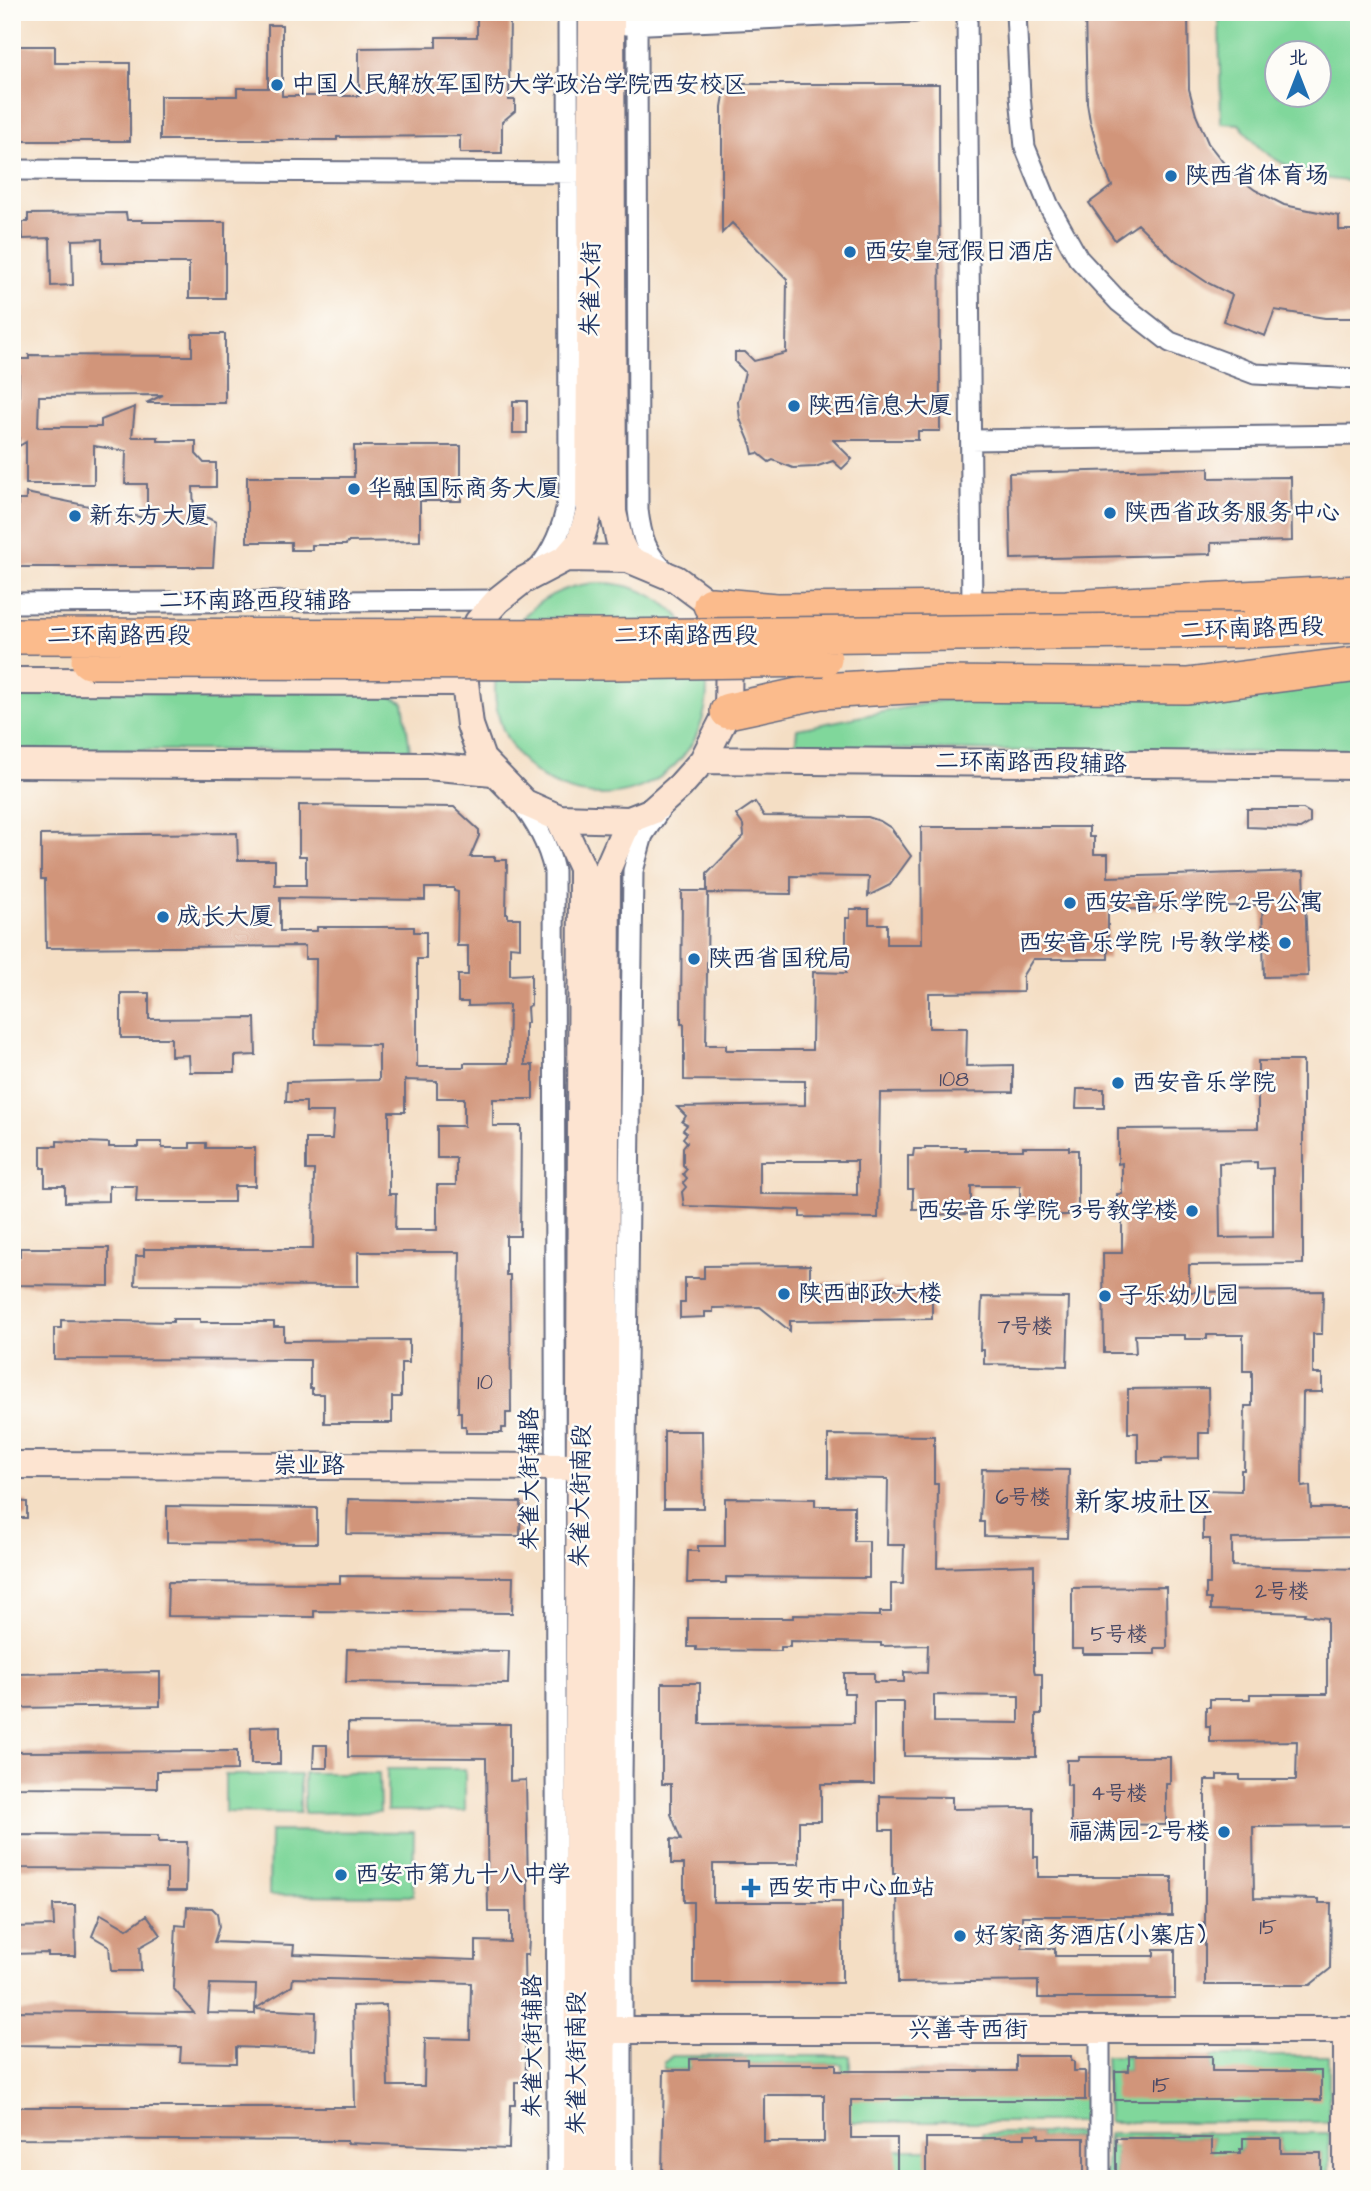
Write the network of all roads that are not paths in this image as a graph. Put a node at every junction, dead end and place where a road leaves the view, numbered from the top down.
1 (568, 12) edge
2 (914, 12) edge
3 (967, 12) edge
4 (1016, 12) edge
5 (605, 17) edge
6 (637, 18) edge
7 (12, 170) edge
8 (580, 173) junction
9 (1359, 379) edge
10 (1359, 435) edge
11 (971, 439) junction
12 (566, 558) junction
13 (628, 559) junction
14 (533, 575) junction
15 (676, 579) junction
16 (1359, 593) edge
17 (498, 600) junction
18 (12, 603) edge
19 (710, 605) junction
20 (972, 608) junction
21 (1066, 608) junction
22 (1359, 613) edge
23 (478, 622) junction
24 (12, 624) edge
25 (1359, 625) edge
26 (12, 636) edge
27 (1244, 642) junction
28 (1359, 652) edge
29 (12, 660) edge
30 (1359, 664) edge
31 (12, 681) edge
32 (465, 682) junction
33 (728, 711) junction
34 (703, 760) junction
35 (12, 764) edge
36 (1359, 766) edge
37 (493, 772) junction
38 (512, 791) junction
39 (671, 795) junction
40 (559, 818) junction
41 (629, 820) junction
42 (12, 1465) edge
43 (554, 1466) junction
44 (593, 1466) junction
45 (601, 2030) junction
46 (1100, 2030) junction
47 (1353, 2030) edge
48 (557, 2179) edge
49 (577, 2179) edge
50 (603, 2179) edge
51 (622, 2179) edge
52 (1100, 2179) edge
53 (1348, 2179) edge

1 - 8 street
2 - 6 street
3 - 11 street
4 - 9 street
5 - 6 street
5 - 8 main road, 朱雀大街
5 - 13 main road, 朱雀大街
6 - 15 street
7 - 8 street
8 - 12 main road, 朱雀大街
8 - 14 street
10 - 11 street
11 - 20 street
12 - 13 main road
12 - 14 main road
13 - 15 main road
14 - 17 main road
15 - 19 main road
16 - 21 highway
17 - 18 street, 二环南路西段辅路
17 - 23 main road
19 - 20 highway
19 - 33 main road
20 - 21 highway
21 - 22 highway
23 - 24 main road, 二环南路西段
23 - 32 main road
25 - 27 highway, 二环南路西段
26 - 27 highway, 二环南路西段, bridge
27 - 28 highway, 二环南路西段
27 - 29 highway, 二环南路西段, bridge
30 - 33 highway
31 - 32 main road, 二环南路西段
32 - 37 main road
33 - 34 main road
34 - 36 main road, 二环南路西段辅路
34 - 39 main road
35 - 37 main road
37 - 38 main road
38 - 40 main road
38 - 43 street, 朱雀大街辅路
39 - 41 main road
39 - 45 street
40 - 41 main road
40 - 44 main road, 朱雀大街南段
41 - 44 main road, 朱雀大街南段
42 - 43 main road, 崇业路
43 - 44 main road, 崇业路
43 - 48 street, 朱雀大街辅路
44 - 45 main road, 朱雀大街南段
45 - 46 main road, 兴善寺西街
45 - 49 main road, 朱雀大街南段
45 - 50 main road, 朱雀大街南段
45 - 51 street
46 - 47 main road, 兴善寺西街
46 - 52 street
47 - 53 main road

